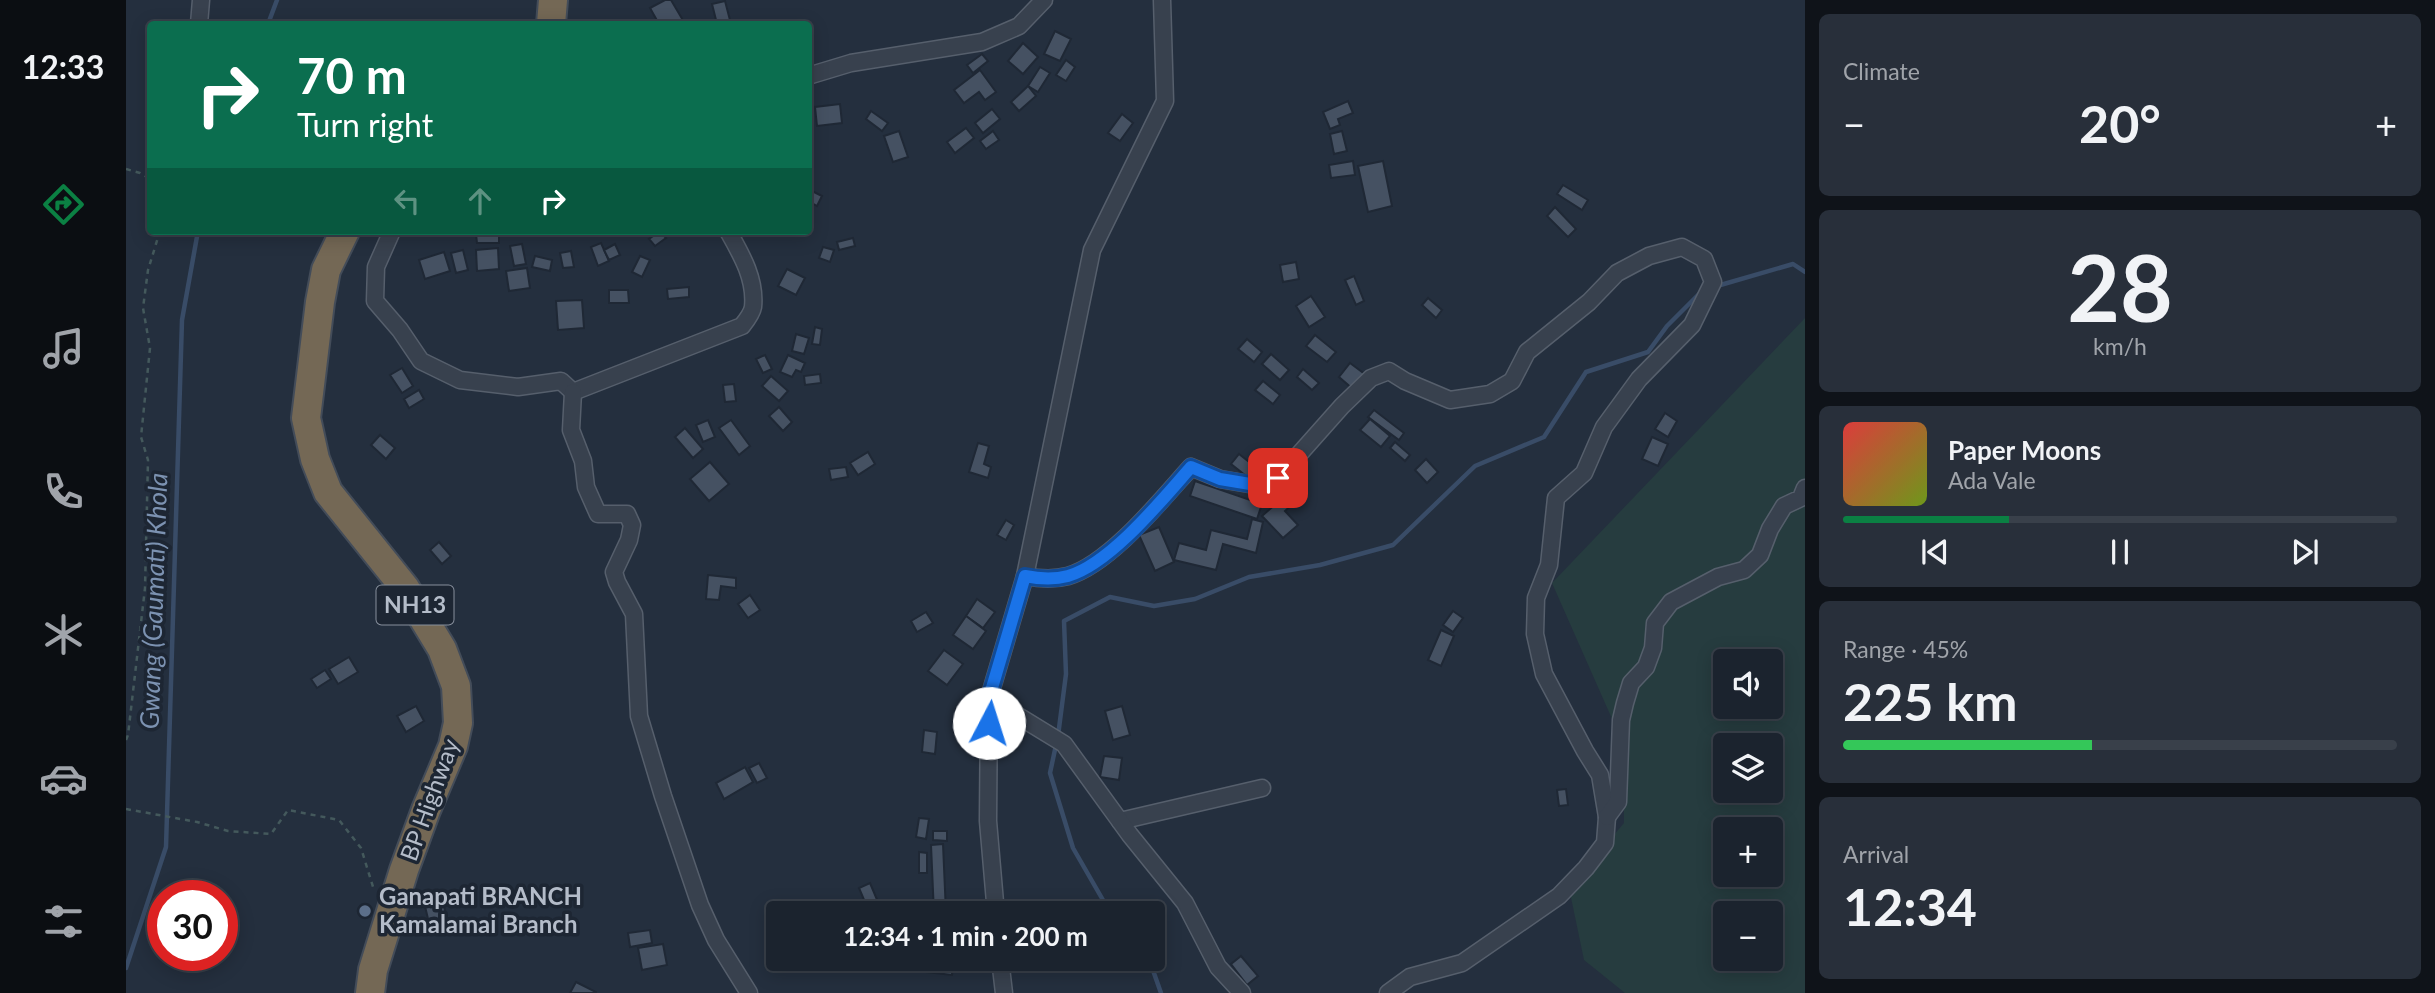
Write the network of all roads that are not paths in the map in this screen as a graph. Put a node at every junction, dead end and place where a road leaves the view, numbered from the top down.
1 (201, 0) edge
2 (553, 0) edge
3 (1044, 0) edge
4 (1162, 0) edge
5 (199, 21) edge
6 (551, 21) edge
7 (812, 75) edge
8 (343, 235) edge
9 (390, 235) edge
10 (730, 235) edge
11 (573, 392) junction
12 (1805, 488) edge
13 (1025, 576) junction
14 (989, 698) junction
15 (1262, 788) dead end
16 (1607, 817) junction
17 (1120, 821) junction
18 (995, 901) edge
19 (1001, 971) edge
20 (370, 993) edge
21 (749, 993) edge
22 (1004, 993) edge
23 (1242, 993) edge
24 (1388, 993) edge

1 - 5 street
2 - 6 highway
3 - 7 street
4 - 13 street
8 - 20 highway, BP Highway / NH13
9 - 11 street
10 - 11 street
11 - 21 street
12 - 16 street
13 - 14 street
13 - 16 street
14 - 17 street
14 - 18 street
15 - 17 street
16 - 24 street
17 - 23 street
19 - 22 street

